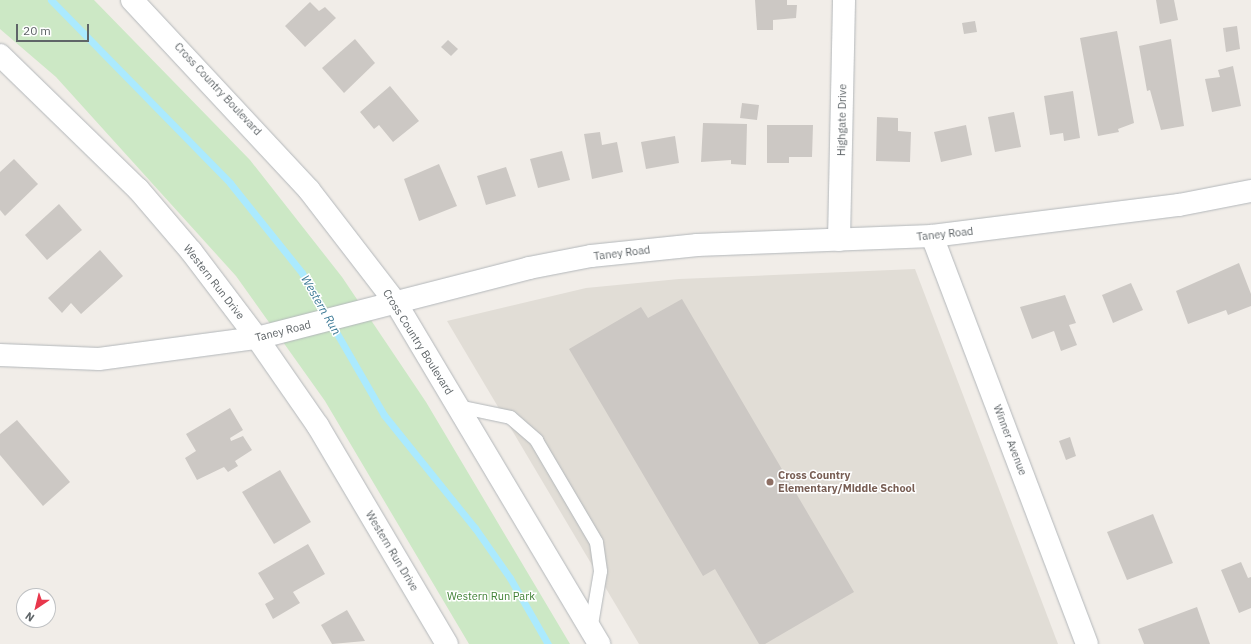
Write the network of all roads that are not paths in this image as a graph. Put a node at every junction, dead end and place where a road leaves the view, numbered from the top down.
1 (132, 0) edge
2 (844, 0) edge
3 (0, 55) edge
4 (1251, 191) edge
5 (932, 236) junction
6 (839, 240) junction
7 (396, 303) junction
8 (257, 338) junction
9 (0, 355) edge
10 (458, 406) junction
11 (594, 637) edge
12 (447, 644) edge
13 (1087, 644) edge

1 - 7 street, Cross Country Boulevard
2 - 6 street, Highgate Drive
3 - 8 street, Western Run Drive
4 - 5 street, Taney Road
5 - 6 street, Taney Road
5 - 13 street, Winner Avenue
6 - 7 street, Taney Road
7 - 8 street, Taney Road
7 - 10 street, Cross Country Boulevard
8 - 9 street, Taney Road
8 - 12 street, Western Run Drive
10 - 11 street, Cross Country Boulevard
10 - 11 lane

